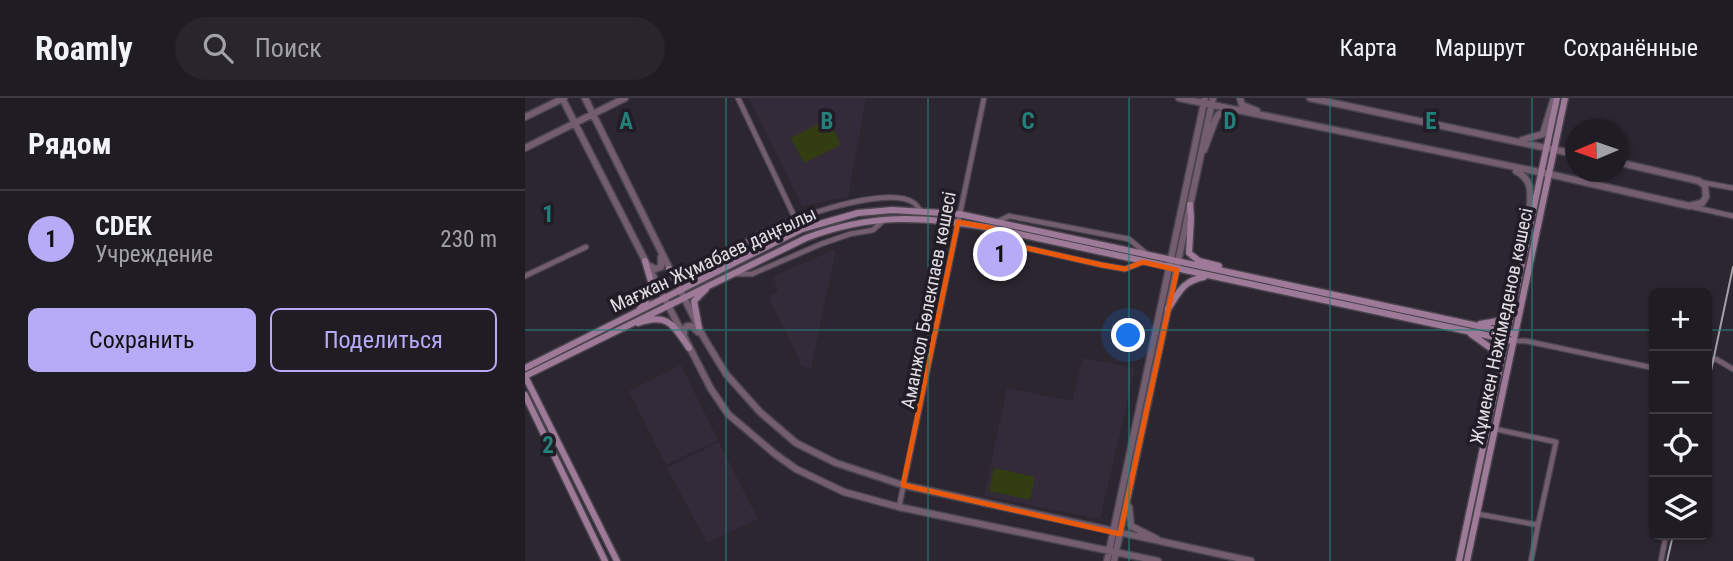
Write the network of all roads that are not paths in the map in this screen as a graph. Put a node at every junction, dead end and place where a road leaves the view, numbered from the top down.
1 (563, 98) edge
2 (585, 98) edge
3 (625, 98) edge
4 (738, 98) edge
5 (983, 98) edge
6 (1179, 98) edge
7 (1240, 98) edge
8 (1310, 98) edge
9 (1555, 98) edge
10 (1565, 98) edge
11 (1208, 101) edge
12 (1235, 110) junction
13 (593, 114) junction
14 (525, 117) edge
15 (1285, 121) junction
16 (574, 123) junction
17 (1506, 140) junction
18 (525, 148) edge
19 (1550, 148) junction
20 (1565, 151) edge
21 (1199, 161) junction
22 (1505, 165) junction
23 (1628, 165) edge
24 (1545, 174) junction
25 (1699, 181) junction
26 (1733, 187) edge
27 (1190, 205) junction
28 (1689, 206) junction
29 (921, 211) junction
30 (1733, 216) edge
31 (795, 218) junction
32 (885, 218) junction
33 (959, 218) junction
34 (994, 225) junction
35 (1529, 229) junction
36 (657, 244) junction
37 (586, 247) dead end
38 (1148, 255) junction
39 (645, 260) junction
40 (1175, 261) junction
41 (1143, 262) junction
42 (729, 266) junction
43 (669, 269) junction
44 (1173, 269) junction
45 (1229, 272) junction
46 (711, 274) junction
47 (731, 275) junction
48 (525, 276) edge
49 (1207, 276) junction
50 (723, 278) junction
51 (1171, 279) junction
52 (679, 289) junction
53 (664, 297) junction
54 (683, 298) junction
55 (1515, 298) junction
56 (667, 304) junction
57 (1168, 309) junction
58 (639, 310) junction
59 (1474, 325) junction
60 (699, 328) junction
61 (1466, 331) junction
62 (613, 332) junction
63 (1510, 337) junction
64 (684, 338) junction
65 (704, 338) junction
66 (689, 348) junction
67 (1712, 360) edge
68 (1649, 367) edge
69 (525, 368) edge
70 (1733, 369) edge
71 (525, 376) edge
72 (1498, 379) junction
73 (526, 399) edge
74 (1495, 429) junction
75 (904, 485) junction
76 (1129, 492) junction
77 (899, 507) junction
78 (1478, 514) junction
79 (1538, 525) junction
80 (1117, 533) junction
81 (1665, 540) edge
82 (1163, 543) junction
83 (1113, 551) junction
84 (1139, 557) junction
85 (605, 561) edge
86 (617, 561) edge
87 (1107, 561) edge
88 (1114, 561) edge
89 (1124, 561) edge
90 (1158, 561) edge
91 (1251, 561) edge
92 (1457, 561) edge
93 (1467, 561) edge
94 (1531, 561) edge
95 (1661, 561) edge

1 - 14 street
1 - 16 street
2 - 13 street
3 - 13 street
4 - 31 street
5 - 33 street, Аманжол Бөлекпаев көшесі
6 - 11 street
7 - 15 street
8 - 17 street
9 - 17 street
9 - 19 main road, Жұмекен Нәжімеденов көшесі
10 - 19 main road, Жұмекен Нәжімеденов көшесі
11 - 12 street
11 - 21 street
11 - 40 street
12 - 15 street
12 - 21 street
13 - 16 street
13 - 36 street
15 - 22 street
16 - 18 street
16 - 39 street
17 - 19 street
19 - 20 street
19 - 24 main road, Жұмекен Нәжімеденов көшесі
21 - 27 street
22 - 24 street
22 - 35 street
23 - 25 street
24 - 28 street
24 - 35 main road, Жұмекен Нәжімеденов көшесі
24 - 63 main road, Жұмекен Нәжімеденов көшесі
25 - 26 street
25 - 28 street
27 - 40 street
27 - 45 main road
28 - 30 street
29 - 31 street
29 - 33 main road, Мағжан Жұмабаев даңғылы
29 - 42 main road, Мағжан Жұмабаев даңғылы
31 - 42 street
32 - 33 main road, Мағжан Жұмабаев даңғылы
32 - 47 main road, Мағжан Жұмабаев даңғылы
32 - 47 street
33 - 34 main road, Мағжан Жұмабаев даңғылы
33 - 75 street, Аманжол Бөлекпаев көшесі
34 - 38 main road, Мағжан Жұмабаев даңғылы
34 - 38 street
34 - 41 main road, Мағжан Жұмабаев даңғылы
34 - 41 street
35 - 55 main road, Жұмекен Нәжімеденов көшесі
36 - 39 street
36 - 43 street
37 - 48 street
38 - 40 main road, Мағжан Жұмабаев даңғылы
39 - 53 street
39 - 58 main road
40 - 44 street
40 - 45 main road, Мағжан Жұмабаев даңғылы
41 - 44 main road, Мағжан Жұмабаев даңғылы
42 - 46 main road, Мағжан Жұмабаев даңғылы
43 - 46 main road
43 - 52 street
44 - 49 main road, Мағжан Жұмабаев даңғылы
44 - 51 street
45 - 59 main road
46 - 52 main road, Мағжан Жұмабаев даңғылы
47 - 50 main road, Мағжан Жұмабаев даңғылы
49 - 57 main road
49 - 61 main road, Мағжан Жұмабаев даңғылы
50 - 54 main road, Мағжан Жұмабаев даңғылы
50 - 60 main road
51 - 57 street
51 - 80 street
52 - 53 main road, Мағжан Жұмабаев даңғылы
52 - 54 street
53 - 56 street
53 - 58 main road, Мағжан Жұмабаев даңғылы
54 - 56 main road, Мағжан Жұмабаев даңғылы
54 - 60 street
55 - 59 main road
55 - 63 main road, Жұмекен Нәжімеденов көшесі
56 - 62 main road, Мағжан Жұмабаев даңғылы
56 - 64 street
57 - 76 street
58 - 69 main road, Мағжан Жұмабаев даңғылы
59 - 63 main road
60 - 65 street
61 - 63 main road, Мағжан Жұмабаев даңғылы
61 - 72 main road
62 - 66 main road
62 - 71 main road, Мағжан Жұмабаев даңғылы
63 - 68 street
63 - 72 main road, Жұмекен Нәжімеденов көшесі
63 - 74 main road, Жұмекен Нәжімеденов көшесі
64 - 65 street
64 - 66 street
65 - 75 street
66 - 77 street
67 - 70 street
71 - 86 main road
72 - 92 main road, Жұмекен Нәжімеденов көшесі
73 - 85 main road
74 - 78 main road, Жұмекен Нәжімеденов көшесі
74 - 79 street
75 - 77 street, Аманжол Бөлекпаев көшесі
75 - 80 street
76 - 80 street
76 - 82 street
77 - 83 street
78 - 79 street
78 - 93 main road, Жұмекен Нәжімеденов көшесі
79 - 94 street
80 - 82 street
80 - 83 street
81 - 95 street
82 - 91 street
83 - 84 street
83 - 87 street
83 - 88 street
84 - 89 street
84 - 90 street

